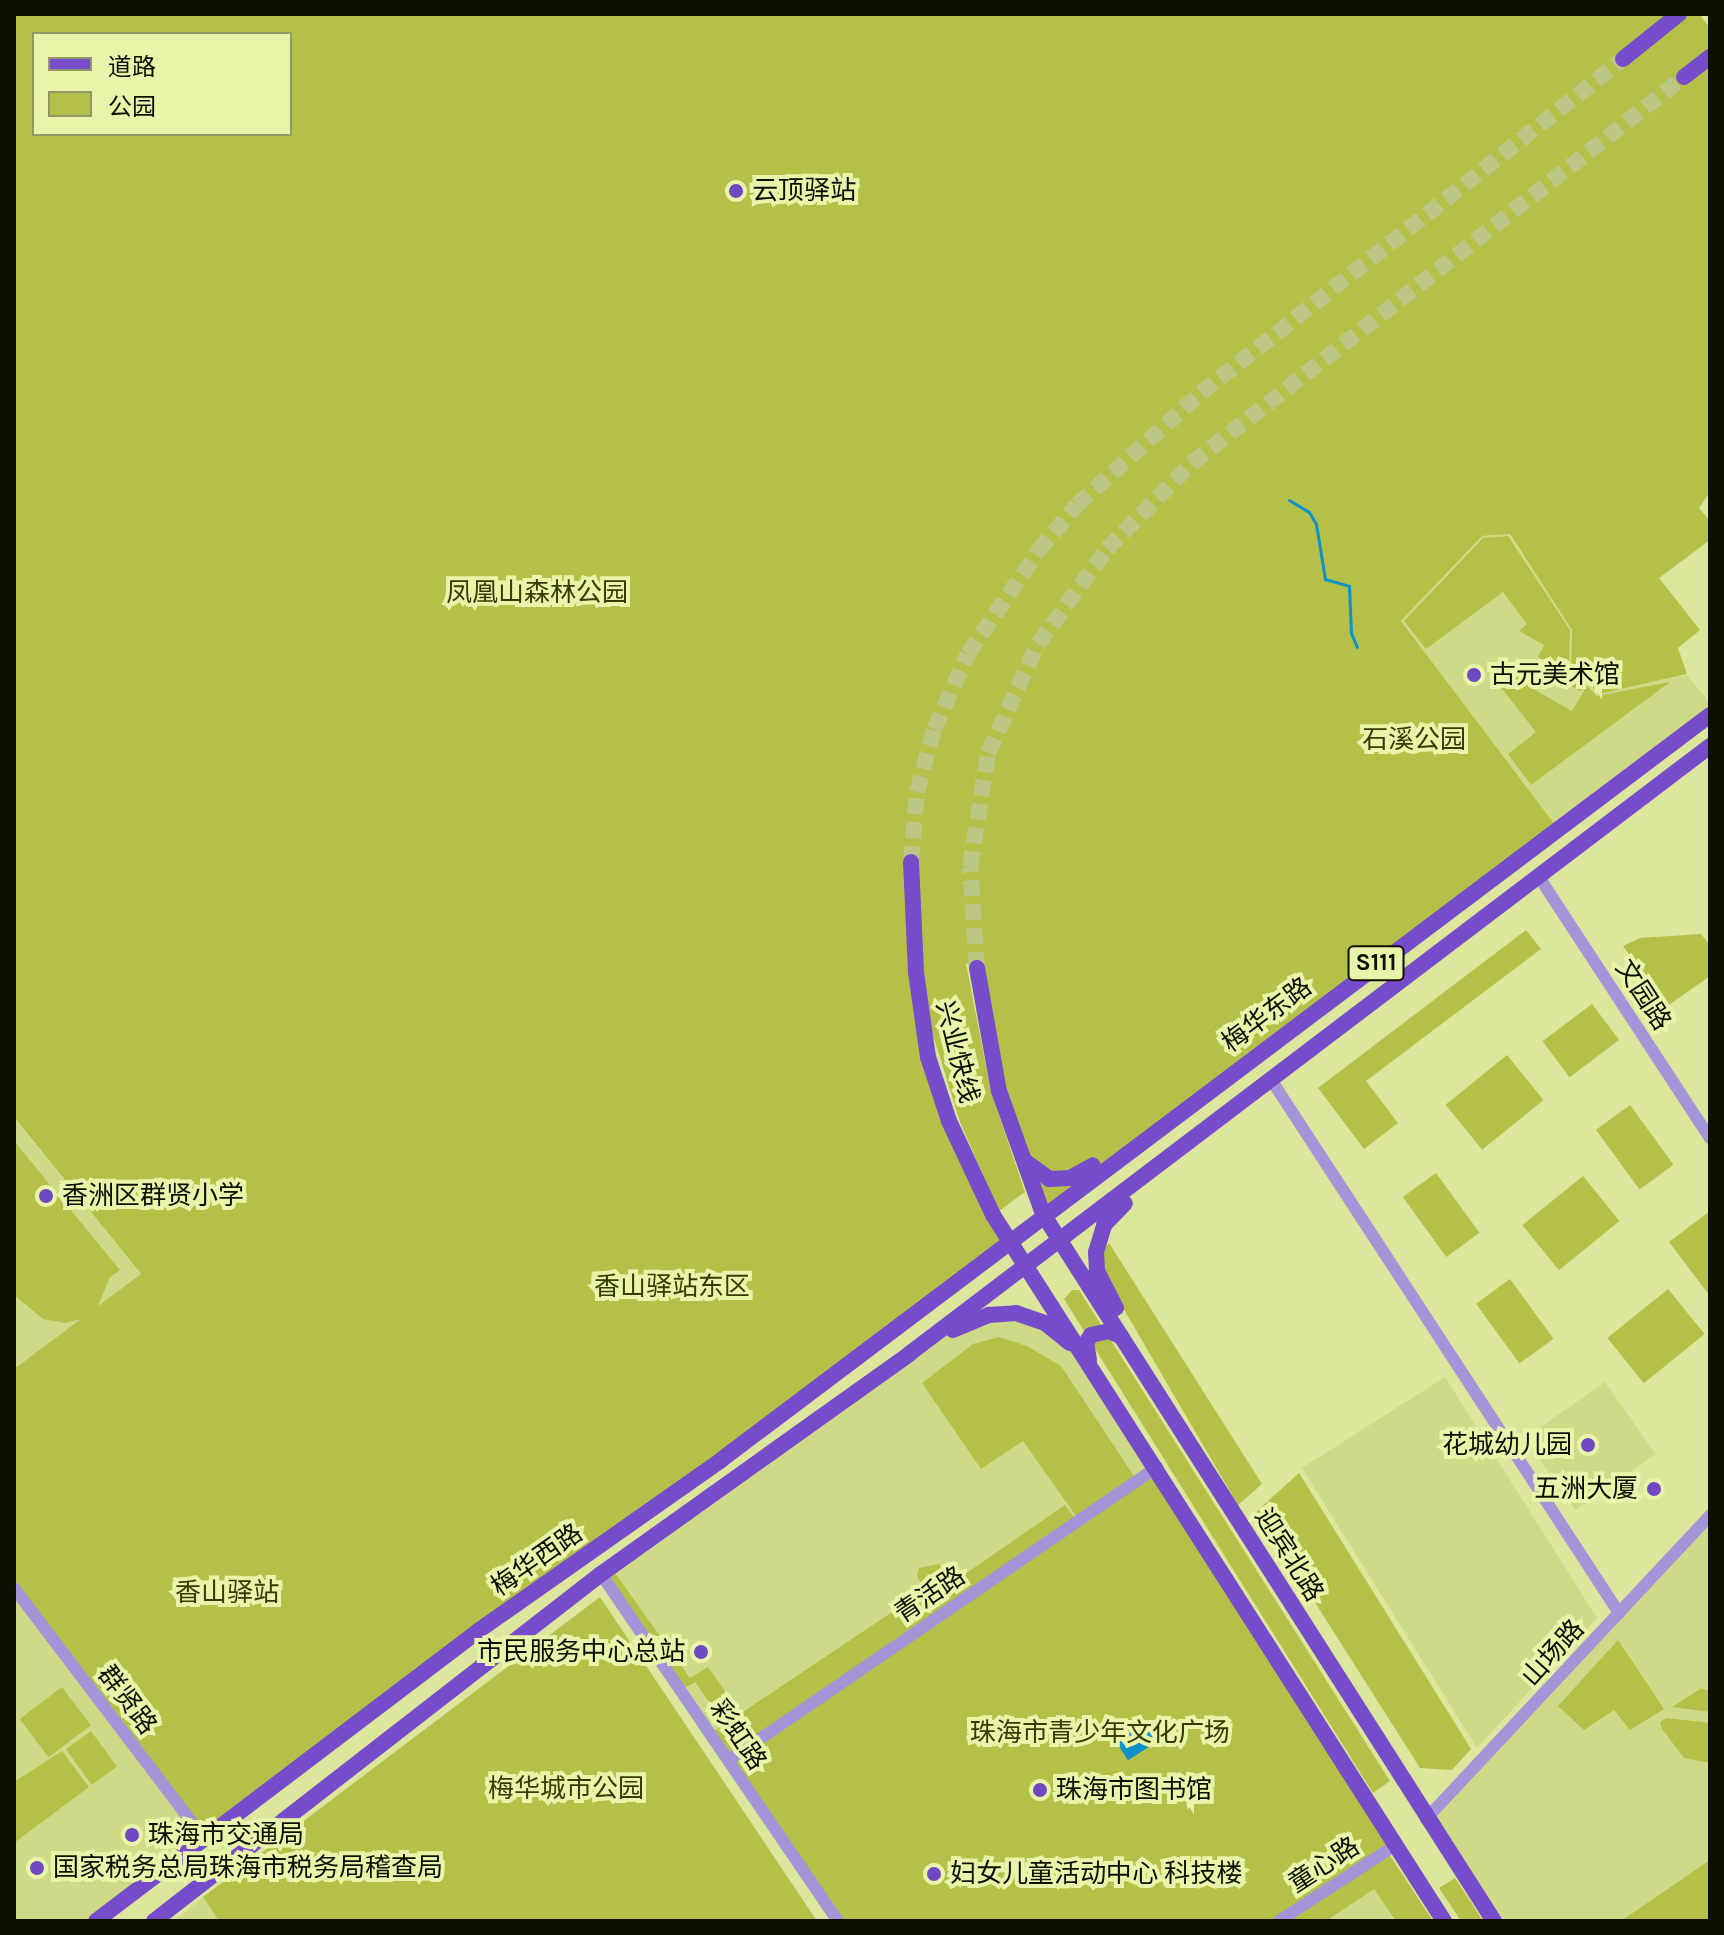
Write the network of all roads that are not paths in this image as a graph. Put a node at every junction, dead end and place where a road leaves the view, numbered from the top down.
1 (1679, 14) edge
2 (1710, 57) edge
3 (1623, 59) tunnel mouth
4 (1684, 77) tunnel mouth
5 (1710, 715) edge
6 (1710, 746) edge
7 (911, 862) tunnel mouth
8 (1539, 877) junction
9 (977, 968) tunnel mouth
10 (1270, 1078) junction
11 (1210, 1088) junction
12 (1234, 1105) junction
13 (1710, 1138) edge
14 (1020, 1154) junction
15 (1043, 1214) junction
16 (1059, 1240) junction
17 (1009, 1241) junction
18 (1026, 1266) junction
19 (1124, 1338) junction
20 (909, 1354) junction
21 (1087, 1360) junction
22 (1162, 1394) junction
23 (1157, 1467) junction
24 (1710, 1515) edge
25 (601, 1574) junction
26 (16, 1596) edge
27 (1619, 1613) junction
28 (729, 1760) junction
29 (1426, 1819) junction
30 (204, 1838) junction
31 (1394, 1846) junction
32 (96, 1921) edge
33 (154, 1921) edge
34 (838, 1921) edge
35 (1279, 1921) edge
36 (1444, 1921) edge
37 (1494, 1921) edge

1 - 3 main road
2 - 4 main road
5 - 11 main road, 梅华东路 / S111
6 - 8 main road, 梅华东路 / S111
7 - 17 main road, 兴业快线
8 - 10 main road, 梅华东路 / S111
8 - 13 street, 文园路
9 - 14 main road, 兴业快线
10 - 12 main road, 梅华东路 / S111
10 - 27 street
11 - 14 main road
11 - 15 main road, 梅华东路 / S111
12 - 16 main road, 梅华东路 / S111
12 - 22 main road
14 - 15 main road, 兴业快线
15 - 16 main road, 迎宾北路
15 - 17 main road, 梅华东路 / S111
16 - 18 main road, 梅华西路
16 - 19 main road, 迎宾北路
17 - 18 main road
17 - 30 main road, 梅华西路
18 - 20 main road, 梅华西路
18 - 21 main road
19 - 21 main road
19 - 22 main road, 迎宾北路
20 - 21 main road
20 - 25 main road, 梅华西路
21 - 23 main road
22 - 29 main road, 迎宾北路
23 - 28 street, 青活路
23 - 31 main road
24 - 27 street, 山场路
25 - 28 street, 彩虹路
25 - 33 main road, 梅华西路
26 - 30 street, 群贤路
27 - 29 street, 山场路
28 - 34 street, 彩虹路
29 - 37 main road, 迎宾北路
30 - 32 main road, 梅华西路
31 - 35 street, 童心路
31 - 36 main road

